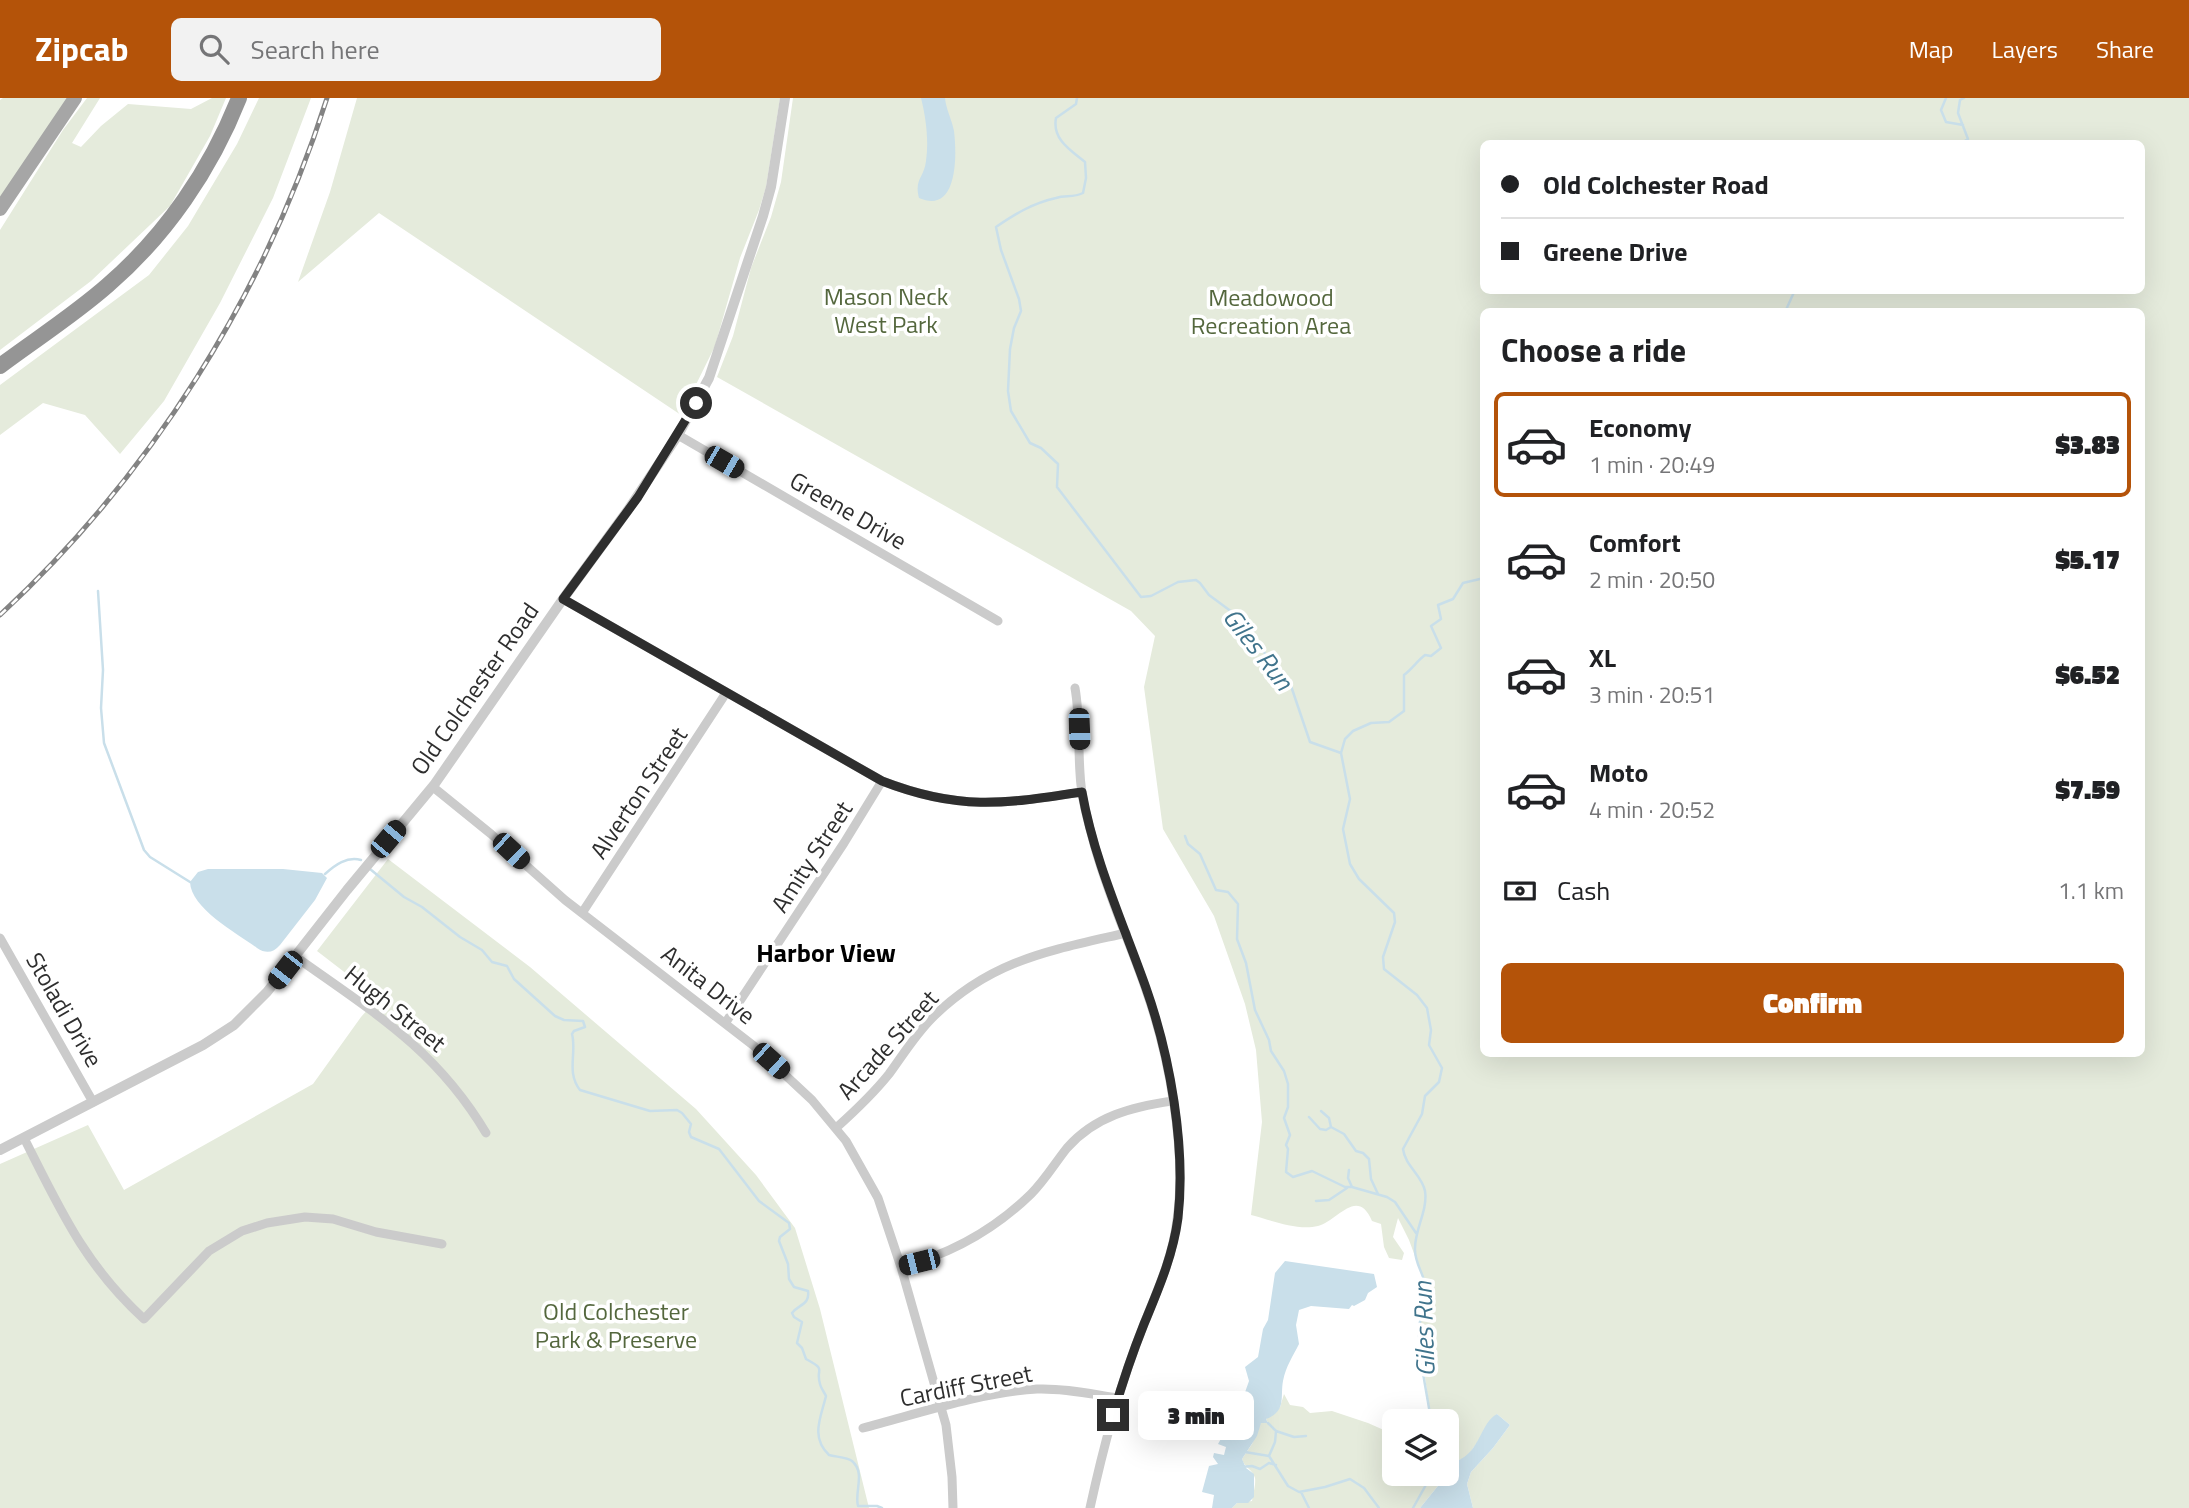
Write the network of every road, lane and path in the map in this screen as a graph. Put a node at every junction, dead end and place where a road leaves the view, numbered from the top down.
1 (75, 98) edge
2 (239, 98) edge
3 (785, 98) edge
4 (0, 209) edge
5 (0, 366) edge
6 (678, 435) junction
7 (563, 599) junction
8 (998, 621) dead end
9 (1075, 688) dead end
10 (726, 693) junction
11 (882, 781) junction
12 (433, 787) junction
13 (1082, 792) junction
14 (582, 913) junction
15 (1126, 933) junction
16 (0, 938) edge
17 (296, 957) junction
18 (726, 1022) junction
19 (1172, 1101) junction
20 (93, 1102) junction
21 (836, 1128) junction
22 (486, 1133) dead end
23 (24, 1138) junction
24 (0, 1150) edge
25 (442, 1244) dead end
26 (901, 1267) junction
27 (1118, 1398) junction
28 (942, 1407) junction
29 (863, 1428) dead end
30 (953, 1508) edge
31 (1090, 1508) edge

1 - 4 main road
2 - 5 highway
3 - 6 street, Old Colchester Road
6 - 7 street, Old Colchester Road
6 - 8 street, Greene Drive
7 - 10 street
7 - 12 street, Old Colchester Road
9 - 13 street
10 - 11 street
10 - 14 street, Alverton Street
11 - 13 street
11 - 18 street, Amity Street
12 - 14 street, Anita Drive
12 - 17 street, Old Colchester Road
13 - 15 street
14 - 18 street, Anita Drive
15 - 19 street
15 - 21 street, Arcade Street
16 - 20 street, Stoladi Drive
17 - 20 street, Old Colchester Road
17 - 22 street, Hugh Street
18 - 21 street, Anita Drive
19 - 26 street
19 - 27 street
20 - 23 street, Old Colchester Road
21 - 26 street, Anita Drive
23 - 24 street, Old Colchester Road
23 - 25 street
26 - 28 street, Anita Drive
27 - 28 street, Cardiff Street
27 - 31 street
28 - 29 street, Cardiff Street
28 - 30 street, Anita Drive

